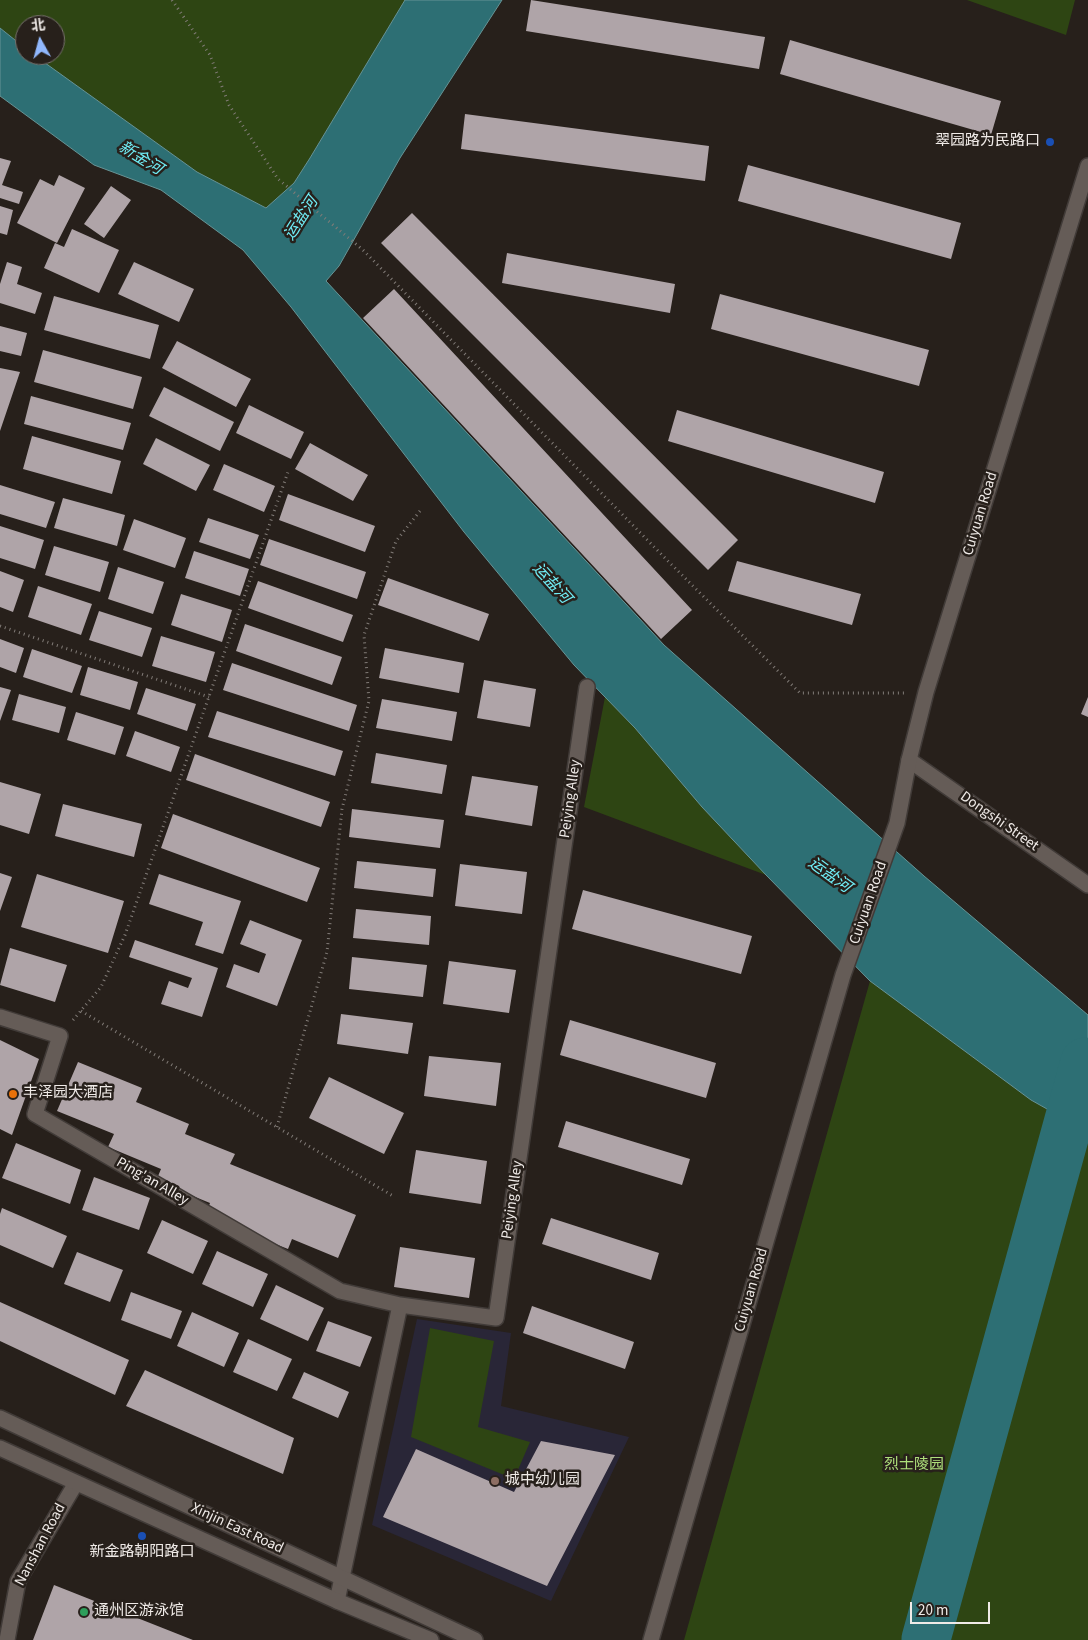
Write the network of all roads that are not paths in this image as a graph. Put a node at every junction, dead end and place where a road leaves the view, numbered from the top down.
1 (1088, 166) edge
2 (587, 687) dead end
3 (909, 760) junction
4 (1088, 884) edge
5 (0, 1017) edge
6 (400, 1305) junction
7 (0, 1418) edge
8 (0, 1448) edge
9 (76, 1482) junction
10 (341, 1578) junction
11 (337, 1601) junction
12 (7, 1640) edge
13 (430, 1640) edge
14 (475, 1640) edge
15 (651, 1640) edge

1 - 3 street, Cuiyuan Road
2 - 6 street, Peiying Alley
3 - 4 street, Dongshi Street
3 - 15 street, Cuiyuan Road
5 - 6 street, Ping'an Alley
6 - 10 street
7 - 10 street, Xinjin East Road
8 - 9 street, Xinjin East Road
9 - 11 street, Xinjin East Road
9 - 12 street, Nanshan Road
10 - 11 street
10 - 14 street, Xinjin East Road
11 - 13 street, Xinjin East Road

